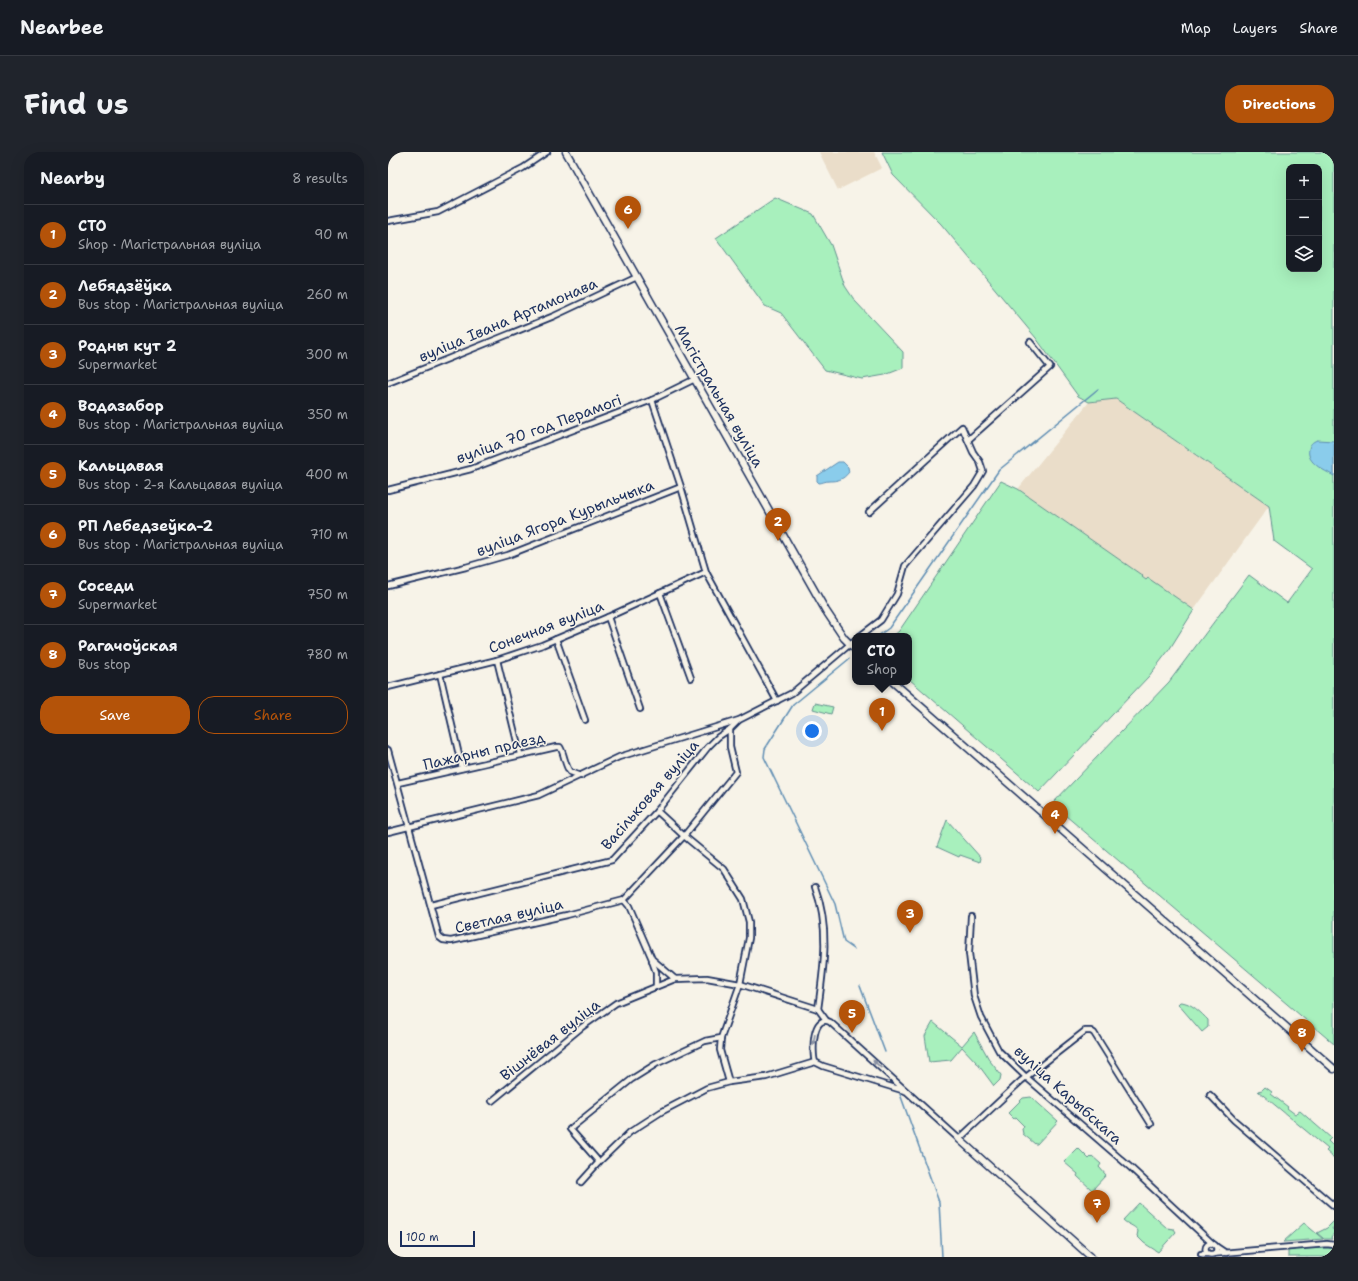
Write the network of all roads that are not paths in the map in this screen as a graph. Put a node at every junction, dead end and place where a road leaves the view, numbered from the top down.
1 (547, 152) edge
2 (566, 152) edge
3 (388, 221) edge
4 (637, 277) junction
5 (1030, 342) dead end
6 (695, 379) junction
7 (388, 383) edge
8 (652, 400) junction
9 (968, 440) junction
10 (680, 487) junction
11 (388, 490) edge
12 (869, 512) dead end
13 (706, 572) junction
14 (388, 586) edge
15 (660, 593) junction
16 (608, 617) junction
17 (864, 633) edge
18 (556, 639) junction
19 (850, 644) joint
20 (497, 660) junction
21 (440, 674) junction
22 (691, 678) dead end
23 (896, 685) edge
24 (388, 686) edge
25 (777, 701) junction
26 (640, 710) dead end
27 (585, 720) dead end
28 (739, 720) junction
29 (714, 728) junction
30 (730, 729) junction
31 (718, 737) junction
32 (388, 750) edge
33 (520, 754) junction
34 (462, 768) junction
35 (581, 776) junction
36 (398, 783) junction
37 (656, 811) junction
38 (410, 827) junction
39 (388, 832) edge
40 (684, 836) junction
41 (815, 887) dead end
42 (624, 900) junction
43 (432, 905) junction
44 (971, 916) dead end
45 (652, 959) junction
46 (675, 979) junction
47 (740, 984) junction
48 (656, 986) junction
49 (818, 1008) junction
50 (826, 1020) junction
51 (721, 1038) junction
52 (815, 1062) junction
53 (1334, 1069) edge
54 (1026, 1077) junction
55 (729, 1082) junction
56 (905, 1091) junction
57 (1210, 1095) dead end
58 (492, 1101) dead end
59 (1151, 1124) dead end
60 (959, 1139) junction
61 (598, 1162) junction
62 (581, 1182) dead end
63 (1334, 1206) edge
64 (1207, 1237) junction
65 (1214, 1245) junction
66 (1334, 1245) edge
67 (1207, 1246) junction
68 (1226, 1253) junction
69 (1211, 1254) junction
70 (1200, 1255) edge
71 (1091, 1257) edge

1 - 3 street
2 - 4 main road, Магістральная вуліца
4 - 6 main road, Магістральная вуліца
4 - 7 street, вуліца Івана Артамонава
5 - 9 street
6 - 8 street, вуліца 70 год Перамогі
6 - 19 main road, Магістральная вуліца
8 - 10 street
8 - 11 street, вуліца 70 год Перамогі
9 - 12 street
9 - 17 street
10 - 13 street
10 - 14 street, вуліца Ягора Курыльчыка
13 - 15 street, Сонечная вуліца
13 - 25 street
15 - 16 street, Сонечная вуліца
15 - 22 street
16 - 18 street, Сонечная вуліца
16 - 26 street
18 - 20 street, Сонечная вуліца
18 - 27 street
19 - 25 street
20 - 21 street, Сонечная вуліца
20 - 33 street
21 - 24 street, Сонечная вуліца
21 - 34 street
23 - 53 main road
25 - 28 street
28 - 29 street
28 - 30 street, Васільковая вуліца
29 - 31 street
29 - 35 street
30 - 31 street, Васільковая вуліца
30 - 40 street
31 - 37 street, Васільковая вуліца
32 - 36 street, Светлая вуліца
33 - 34 street, Пажарны праезд
33 - 35 street, Пажарны праезд
34 - 36 street, Пажарны праезд
35 - 38 street
36 - 38 street, Светлая вуліца
37 - 40 street
37 - 43 street, Васільковая вуліца
38 - 39 street
38 - 43 street, Светлая вуліца
40 - 42 street
40 - 47 street
41 - 49 street
42 - 43 street, Светлая вуліца
42 - 45 street
44 - 54 street, вуліца Карыбскага
45 - 46 street
45 - 48 street
46 - 47 street, Вішнёвая вуліца
46 - 48 street, Вішнёвая вуліца
47 - 49 street, Вішнёвая вуліца
47 - 51 street
48 - 58 street, Вішнёвая вуліца
49 - 50 street
50 -> 52 street
56 -> 50 street
51 - 55 street
51 - 61 street
52 - 55 street
52 - 56 street
54 - 59 street
54 - 60 street
54 - 64 street, вуліца Карыбскага
55 - 61 street
56 - 60 street
57 - 63 street
60 - 71 main road
61 - 62 street
64 - 65 street, вуліца Карыбскага
64 - 67 street
65 - 67 street
65 - 68 street, вуліца Карыбскага
65 - 69 street
66 - 68 street
67 - 69 street
67 - 70 street
68 - 69 street
69 - 70 street

